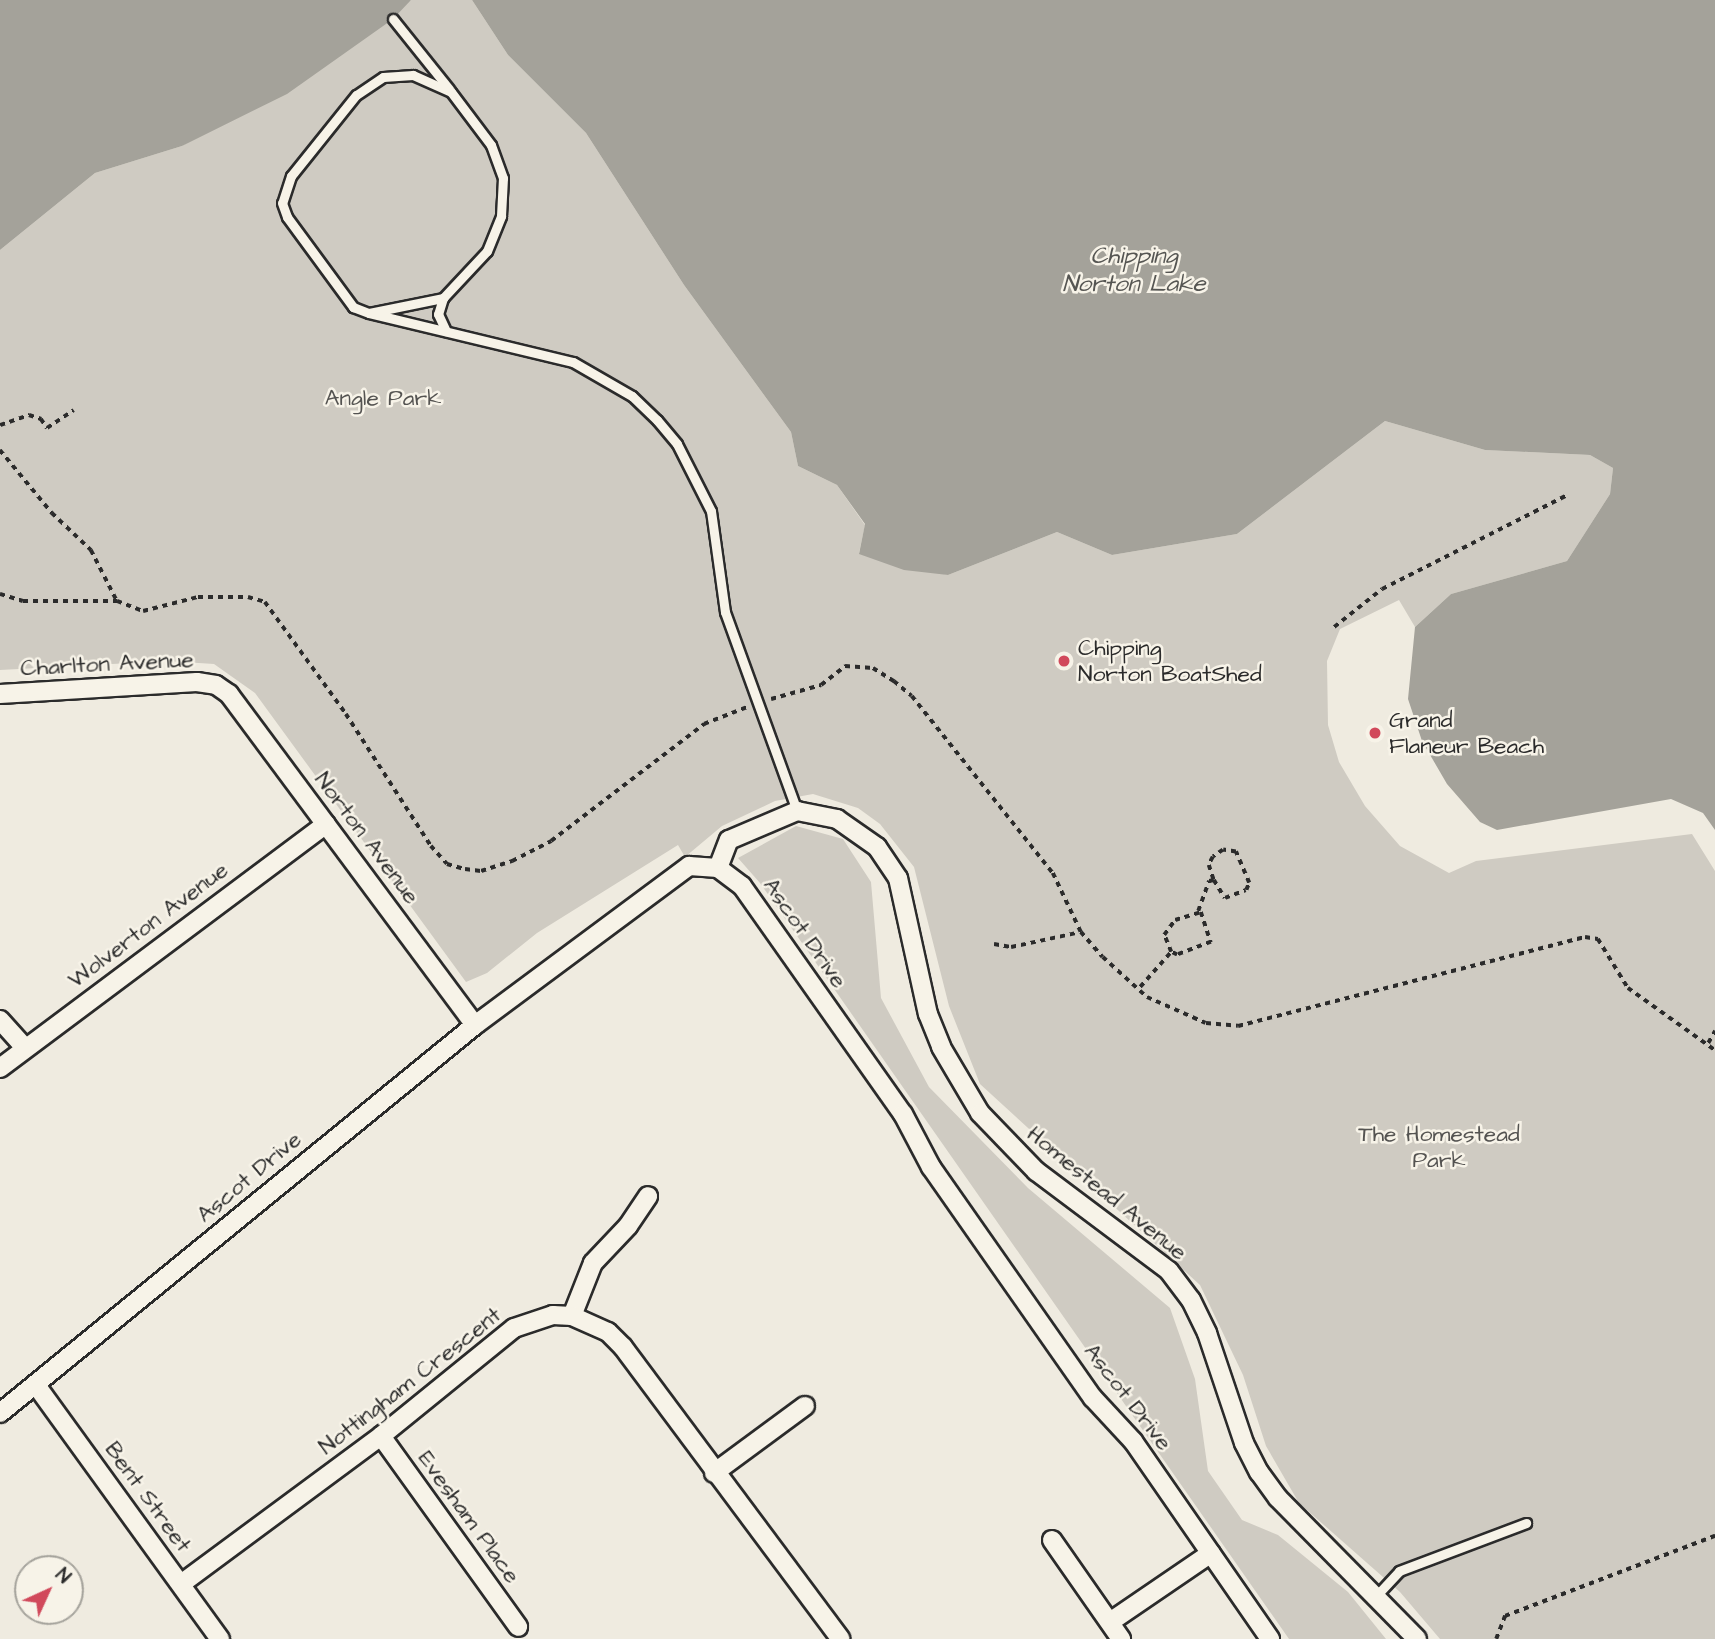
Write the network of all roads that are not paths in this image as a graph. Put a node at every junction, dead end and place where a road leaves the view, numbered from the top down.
1 (393, 19) dead end
2 (452, 92) junction
3 (443, 298) junction
4 (369, 313) junction
5 (446, 331) junction
6 (216, 685) joint
7 (0, 694) edge
8 (797, 811) junction
9 (326, 824) junction
10 (718, 868) junction
11 (0, 1020) edge
12 (475, 1025) junction
13 (24, 1047) junction
14 (0, 1068) edge
15 (648, 1196) dead end
16 (572, 1316) junction
17 (36, 1385) junction
18 (805, 1406) dead end
19 (0, 1413) edge
20 (381, 1436) junction
21 (714, 1473) junction
22 (1526, 1523) dead end
23 (1052, 1540) dead end
24 (1211, 1553) junction
25 (181, 1584) junction
26 (1377, 1595) junction
27 (1110, 1622) junction
28 (518, 1627) dead end
29 (220, 1639) edge
30 (841, 1639) edge
31 (1121, 1639) edge
32 (1270, 1639) edge
33 (1417, 1639) edge

1 - 2 lane
2 - 3 lane
2 - 4 lane
3 - 4 lane
3 - 5 lane
4 - 5 lane
5 - 8 lane
6 - 7 street, Charlton Avenue
6 - 9 street, Norton Avenue
8 - 10 street
8 - 26 street, Homestead Avenue
9 - 12 street, Norton Avenue
9 - 13 street, Wolverton Avenue
10 - 12 street, Ascot Drive
10 - 24 street, Ascot Drive
11 - 13 street
12 - 17 street, Ascot Drive
13 - 14 street, Wolverton Avenue
15 - 16 street
16 - 20 street, Nottingham Crescent
16 - 21 street
17 - 19 street, Ascot Drive
17 - 25 street, Bent Street
18 - 21 street
20 - 25 street, Nottingham Crescent
20 - 28 street, Evesham Place
21 - 30 street
22 - 26 lane
23 - 27 street
24 - 27 street
24 - 32 street, Ascot Drive
25 - 29 street, Bent Street
26 - 33 street, Homestead Avenue
27 - 31 street

